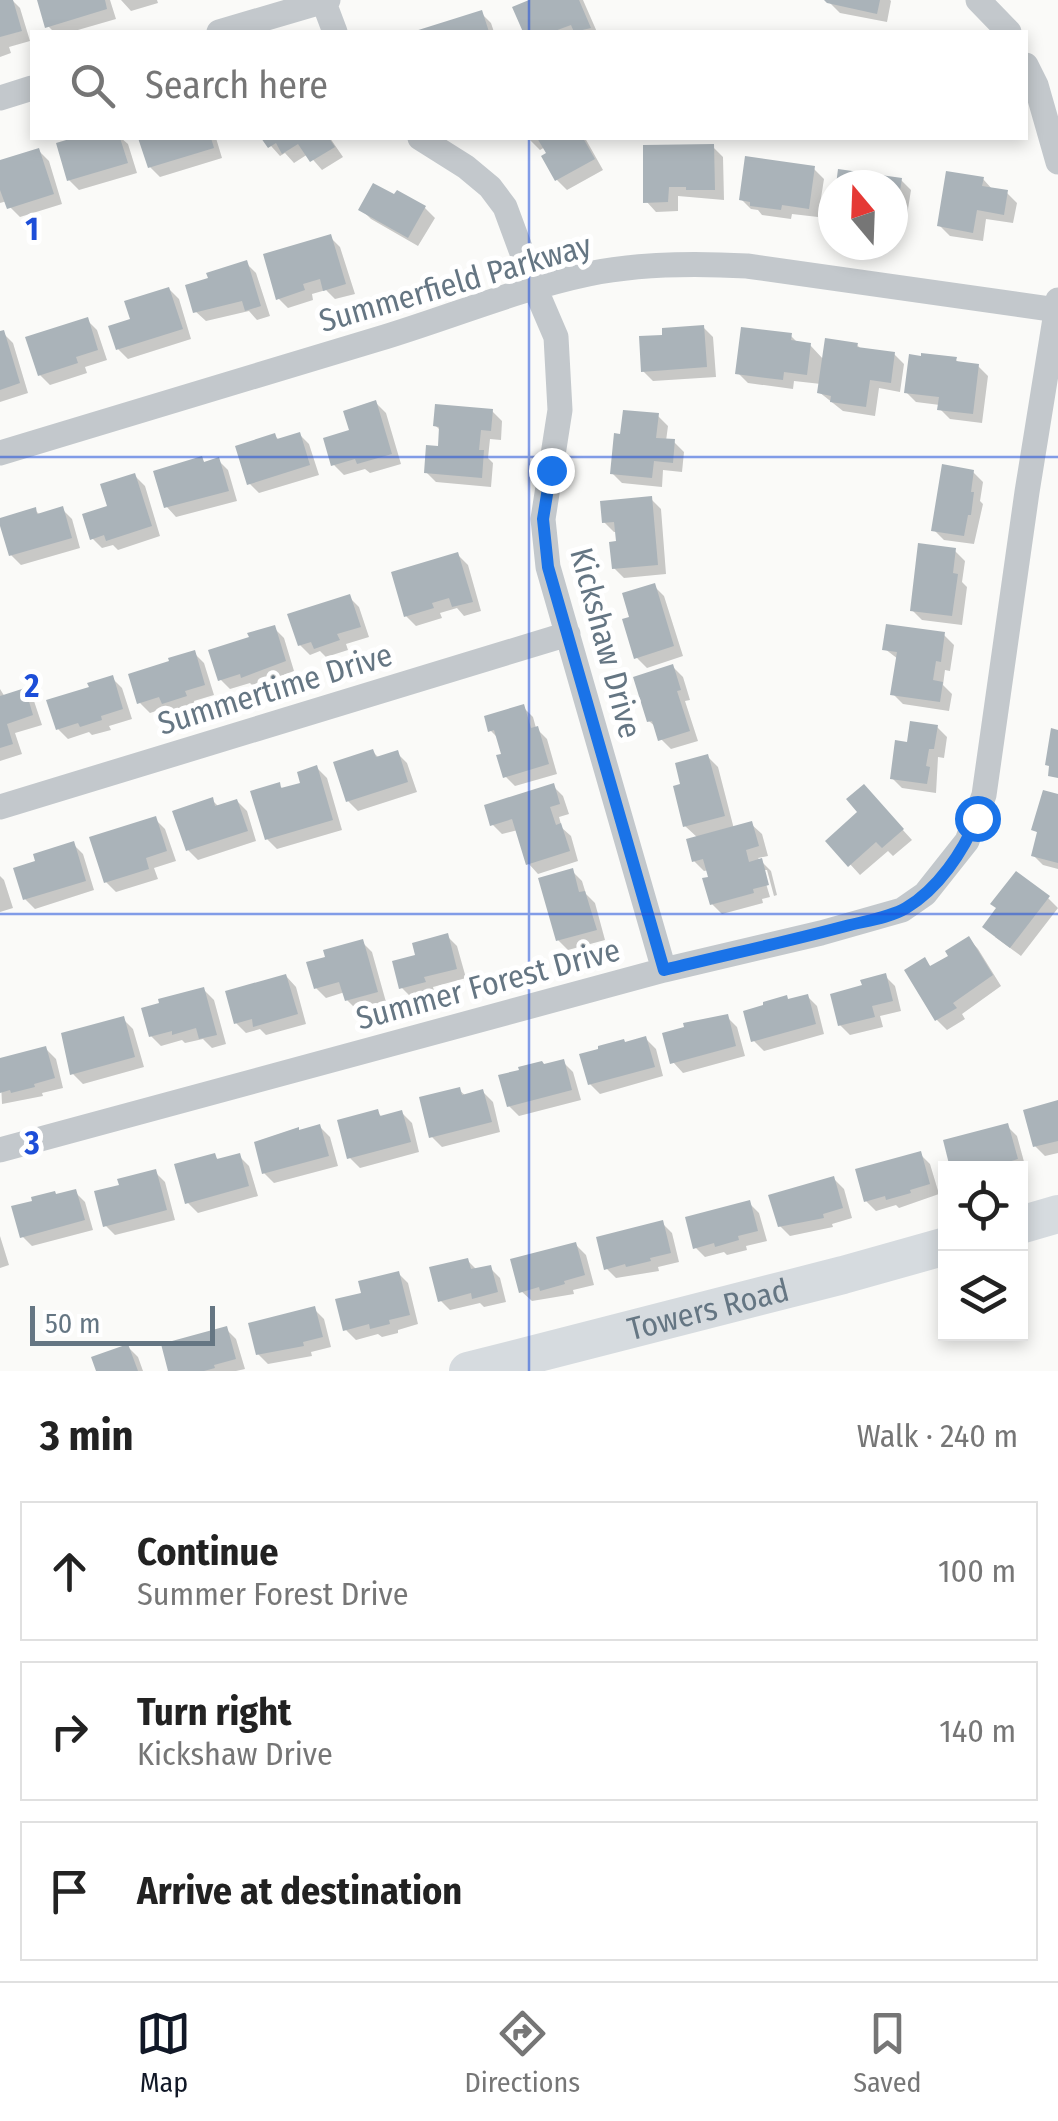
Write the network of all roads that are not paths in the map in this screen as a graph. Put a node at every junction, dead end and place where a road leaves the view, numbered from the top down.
1 (325, 0) edge
2 (978, 0) edge
3 (225, 30) edge
4 (334, 30) edge
5 (1006, 30) edge
6 (1028, 69) edge
7 (30, 89) edge
8 (0, 98) edge
9 (423, 140) edge
10 (1058, 162) edge
11 (534, 288) junction
12 (1058, 300) edge
13 (1058, 310) edge
14 (0, 454) edge
15 (568, 634) junction
16 (0, 807) edge
17 (664, 970) junction
18 (0, 1150) edge
19 (1058, 1214) edge
20 (1028, 1223) edge
21 (938, 1248) edge
22 (468, 1371) edge

1 - 3 street
1 - 4 street
2 - 5 street
6 - 10 street
7 - 8 street
9 - 11 street, Kickshaw Drive
11 - 13 street, Summerfield Parkway
11 - 14 street, Summerfield Parkway
11 - 15 street, Kickshaw Drive
12 - 13 street, Summer Forest Drive
13 - 17 street, Summer Forest Drive
15 - 16 street, Summertime Drive
15 - 17 street, Kickshaw Drive
17 - 18 street, Summer Forest Drive
19 - 20 main road
21 - 22 main road, Towers Road

